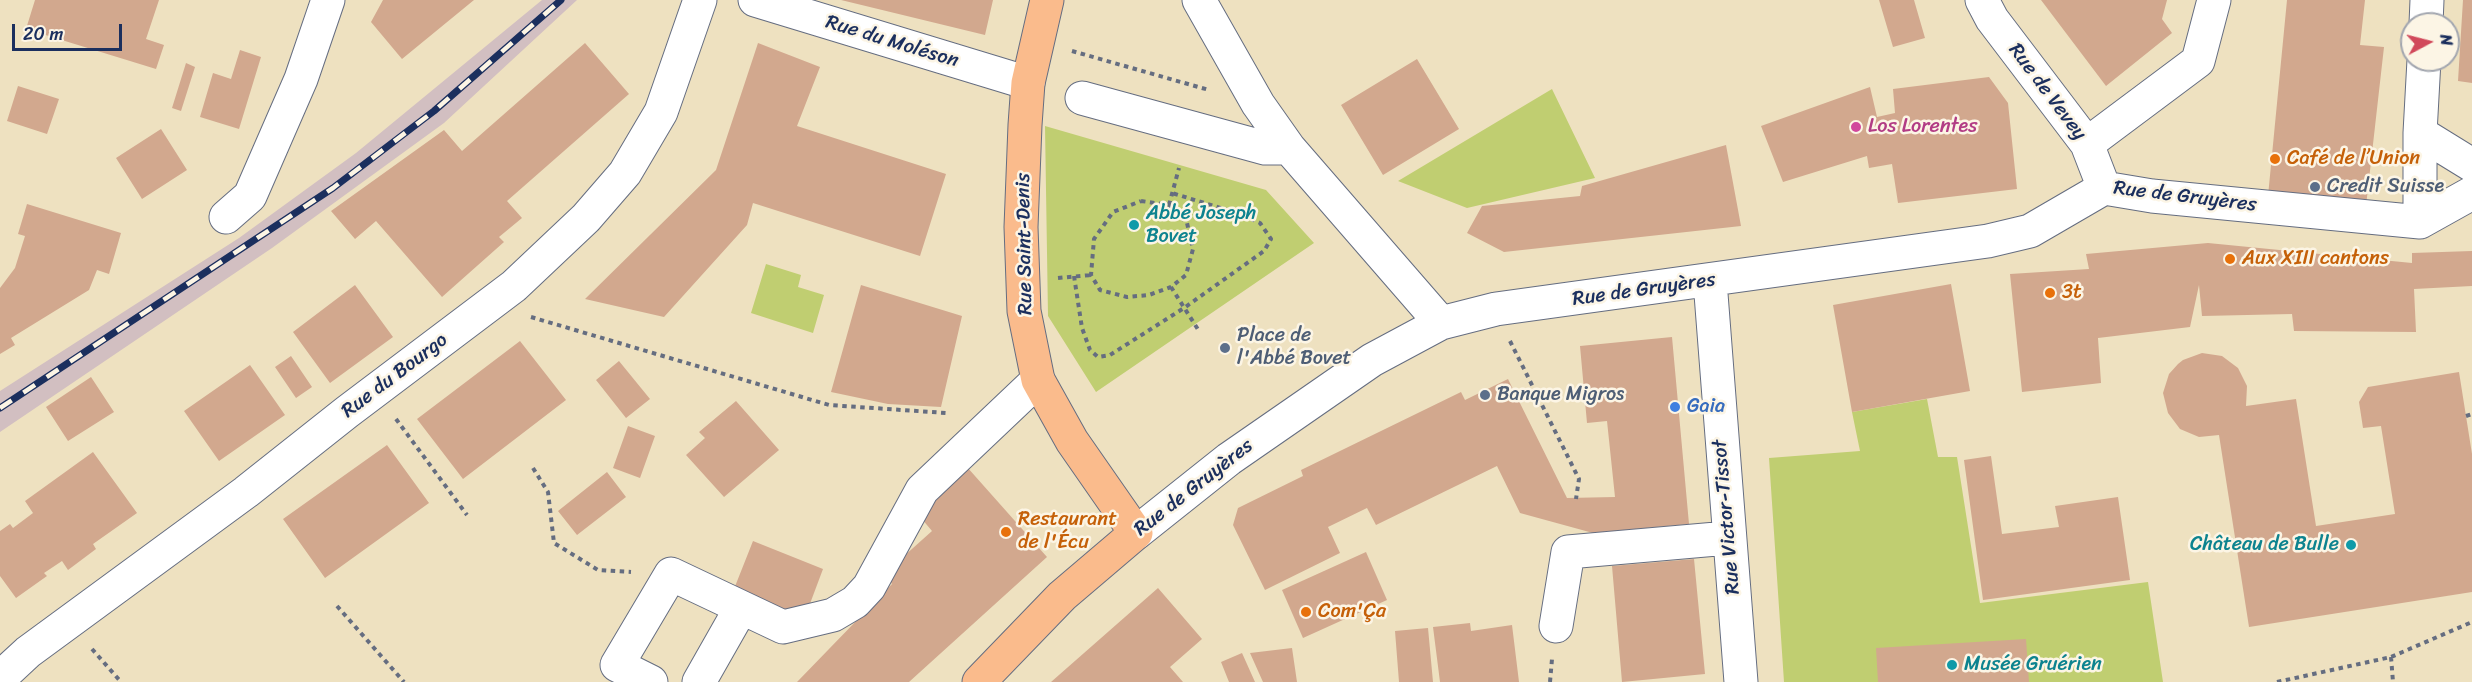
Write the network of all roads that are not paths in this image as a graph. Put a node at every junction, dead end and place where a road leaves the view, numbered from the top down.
1 (328, 0) edge
2 (700, 0) edge
3 (755, 0) edge
4 (1047, 0) edge
5 (1199, 0) edge
6 (1982, 0) edge
7 (2214, 0) edge
8 (2423, 72) edge
9 (1029, 83) junction
10 (1082, 98) dead end
11 (2420, 133) junction
12 (2087, 144) junction
13 (1289, 148) junction
14 (2472, 165) edge
15 (2104, 188) junction
16 (2472, 193) edge
17 (226, 217) dead end
18 (2420, 222) junction
19 (1710, 281) junction
20 (1441, 323) junction
21 (1038, 380) junction
22 (1136, 533) junction
23 (1728, 538) junction
24 (741, 608) junction
25 (1556, 626) dead end
26 (0, 678) edge
27 (651, 682) edge
28 (699, 682) edge
29 (979, 682) edge
30 (1741, 682) edge

1 - 17 street
2 - 26 street, Rue du Bourgo
3 - 9 street, Rue du Moléson
4 - 9 main road, Rue Saint-Denis
5 - 13 street
6 - 12 street, Rue de Vevey
7 - 12 street
8 - 11 street
9 - 21 main road, Rue Saint-Denis
10 - 13 street
11 - 14 street
11 - 18 street
12 - 15 street, Rue de Vevey
13 - 20 street
15 - 18 street, Rue de Gruyères
15 - 19 street, Rue de Gruyères
16 - 18 street
19 - 20 street, Rue de Gruyères
19 - 23 street, Rue Victor-Tissot
20 - 22 street, Rue de Gruyères
21 - 22 main road, Rue Saint-Denis
21 - 24 street
22 - 29 main road, Rue de Gruyères
23 - 25 street
23 - 30 street, Rue Victor-Tissot
24 - 27 street
24 - 28 street

